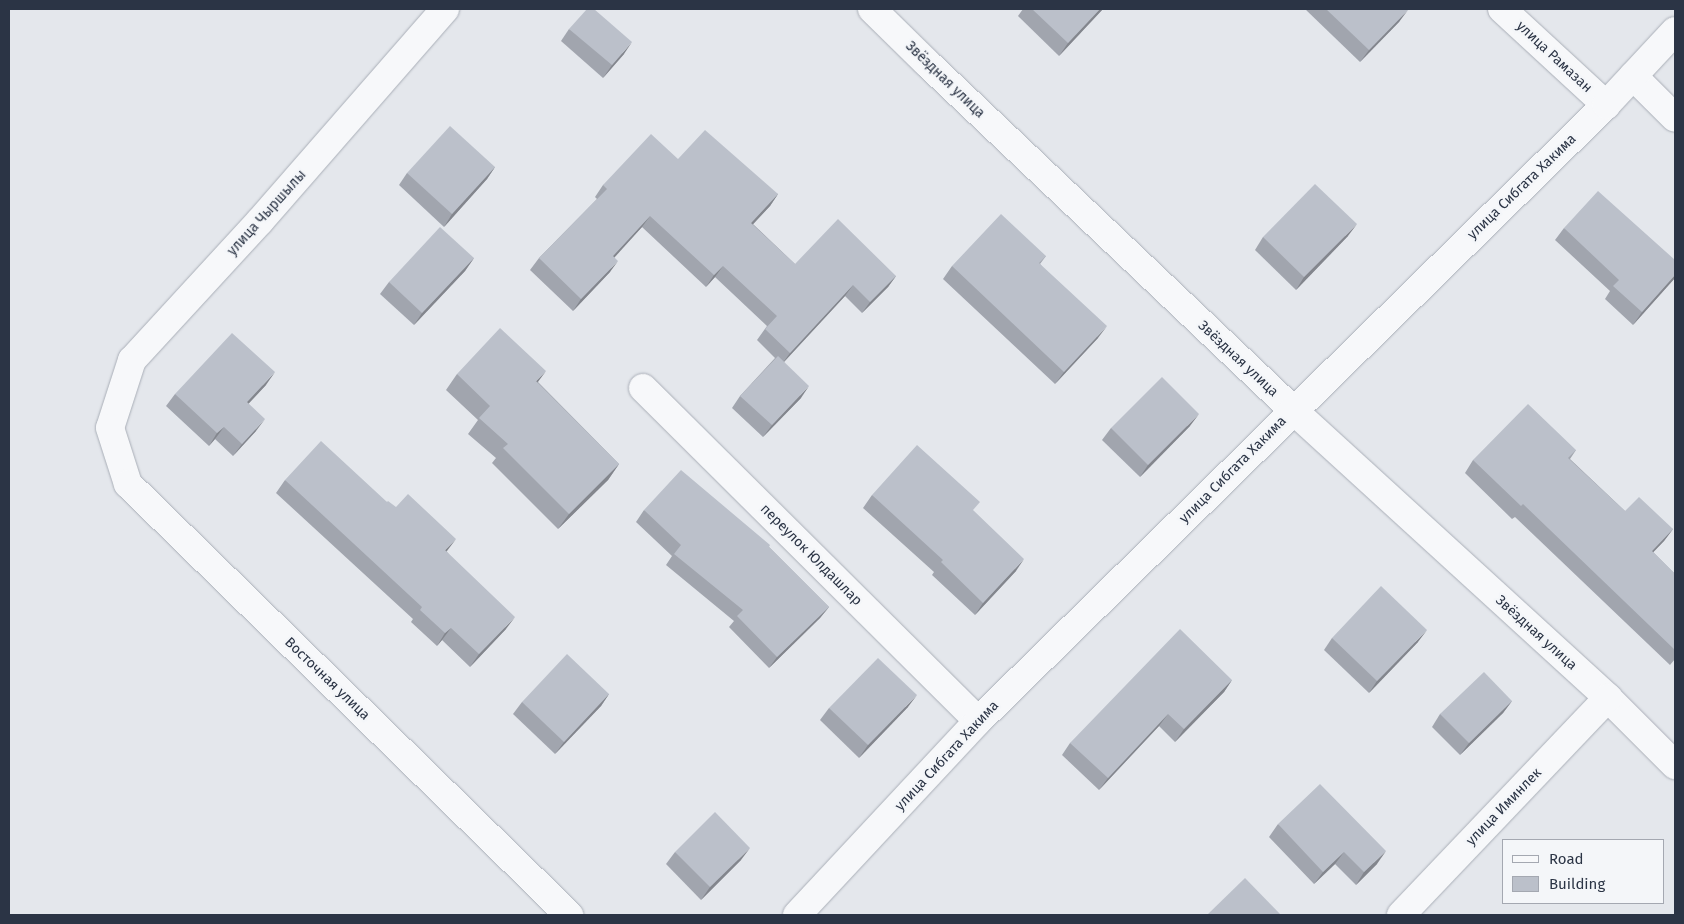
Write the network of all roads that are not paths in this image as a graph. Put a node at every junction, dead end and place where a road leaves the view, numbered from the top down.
1 (445, 9) edge
2 (872, 9) edge
3 (1502, 9) edge
4 (1675, 31) edge
5 (1632, 76) junction
6 (1606, 105) junction
7 (1675, 118) edge
8 (644, 388) dead end
9 (1293, 410) junction
10 (110, 428) joint
11 (1608, 698) junction
12 (978, 722) junction
13 (1675, 765) edge
14 (569, 915) edge
15 (797, 915) edge
16 (1401, 915) edge

1 - 10 street, улица Чыршылы
2 - 9 street, Звёздная улица
3 - 6 street, улица Рамазан
4 - 5 street, улица Сибгата Хакима
5 - 6 street, улица Сибгата Хакима
5 - 7 street
6 - 9 street, улица Сибгата Хакима
8 - 12 street, переулок Юлдашлар
9 - 11 street, Звёздная улица
9 - 12 street, улица Сибгата Хакима
10 - 14 street, Восточная улица
11 - 13 street, Звёздная улица
11 - 16 street, улица Иминлек
12 - 15 street, улица Сибгата Хакима

